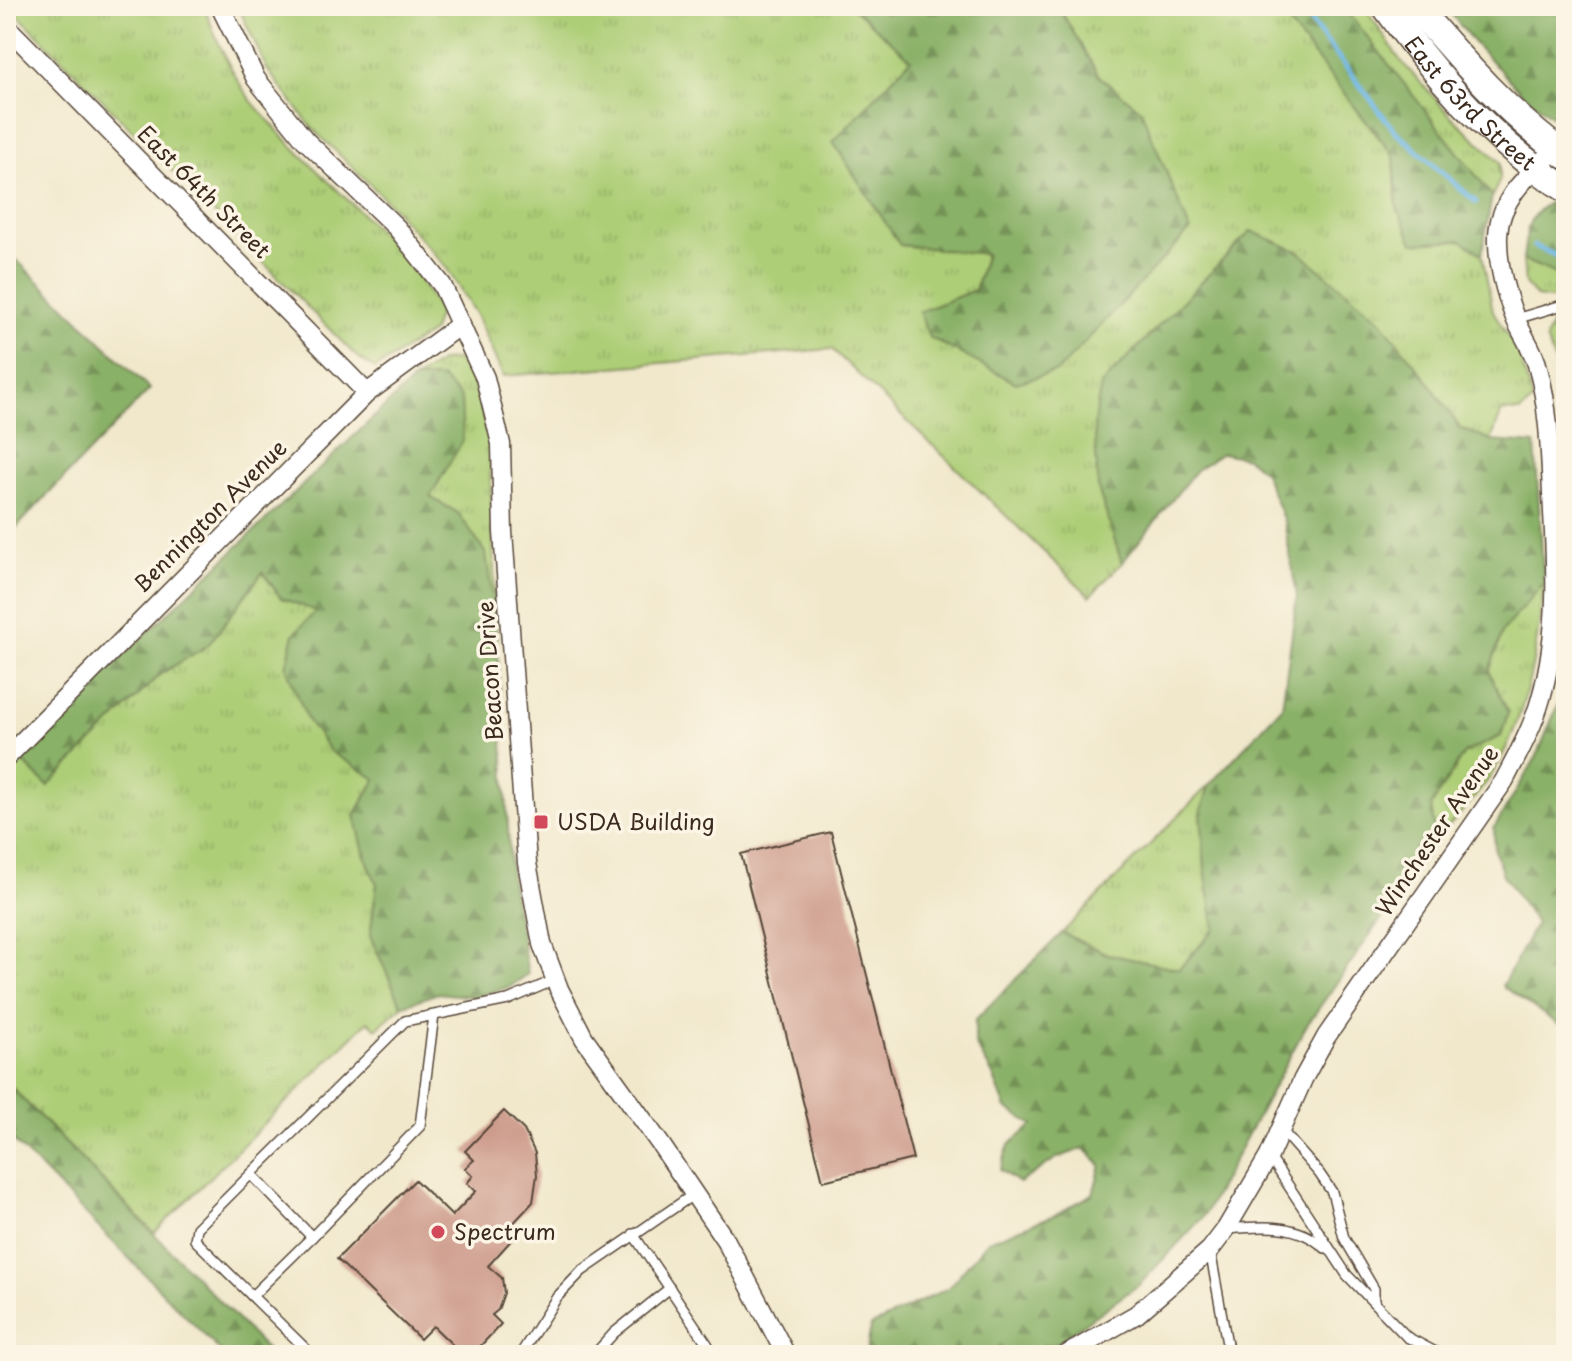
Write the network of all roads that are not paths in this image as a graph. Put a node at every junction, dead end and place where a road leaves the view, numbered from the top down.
1 (220, 6) edge
2 (1385, 6) edge
3 (1415, 6) edge
4 (6, 26) edge
5 (1561, 152) edge
6 (1534, 169) junction
7 (1566, 189) edge
8 (1566, 304) edge
9 (1516, 319) junction
10 (461, 324) junction
11 (367, 393) junction
12 (6, 758) edge
13 (555, 980) junction
14 (434, 1015) junction
15 (1282, 1131) junction
16 (1269, 1156) junction
17 (251, 1174) junction
18 (694, 1194) junction
19 (1226, 1229) junction
20 (633, 1234) junction
21 (312, 1237) junction
22 (1210, 1250) junction
23 (1337, 1261) junction
24 (670, 1288) junction
25 (252, 1296) junction
26 (1374, 1302) junction
27 (312, 1355) edge
28 (520, 1355) edge
29 (594, 1355) edge
30 (694, 1355) edge
31 (786, 1355) edge
32 (1066, 1355) edge
33 (1229, 1355) edge
34 (1441, 1355) edge

1 - 10 street, Beacon Drive
2 - 6 main road, East 63rd Street
3 - 5 main road, East 63rd Street
4 - 11 street, East 64th Street
5 - 6 street, Winchester Avenue
6 - 7 main road, East 63rd Street
6 - 9 street, Winchester Avenue
8 - 9 lane
9 - 15 street, Winchester Avenue
10 - 11 street, Bennington Avenue
10 - 13 street, Beacon Drive
11 - 12 street, Bennington Avenue
13 - 14 lane
13 - 18 street, Beacon Drive
14 - 17 lane
14 - 21 lane
15 - 16 street, Winchester Avenue
15 - 26 lane
16 - 19 street, Winchester Avenue
16 - 23 lane
17 - 21 lane
17 - 25 lane
18 - 20 lane
18 - 31 street, Beacon Drive
19 - 22 street, Winchester Avenue
19 - 23 lane
20 - 24 lane
20 - 28 lane
21 - 25 lane
22 - 32 street, Winchester Avenue
22 - 33 lane
23 - 26 lane
24 - 29 lane
24 - 30 lane
25 - 27 lane
26 - 34 lane

